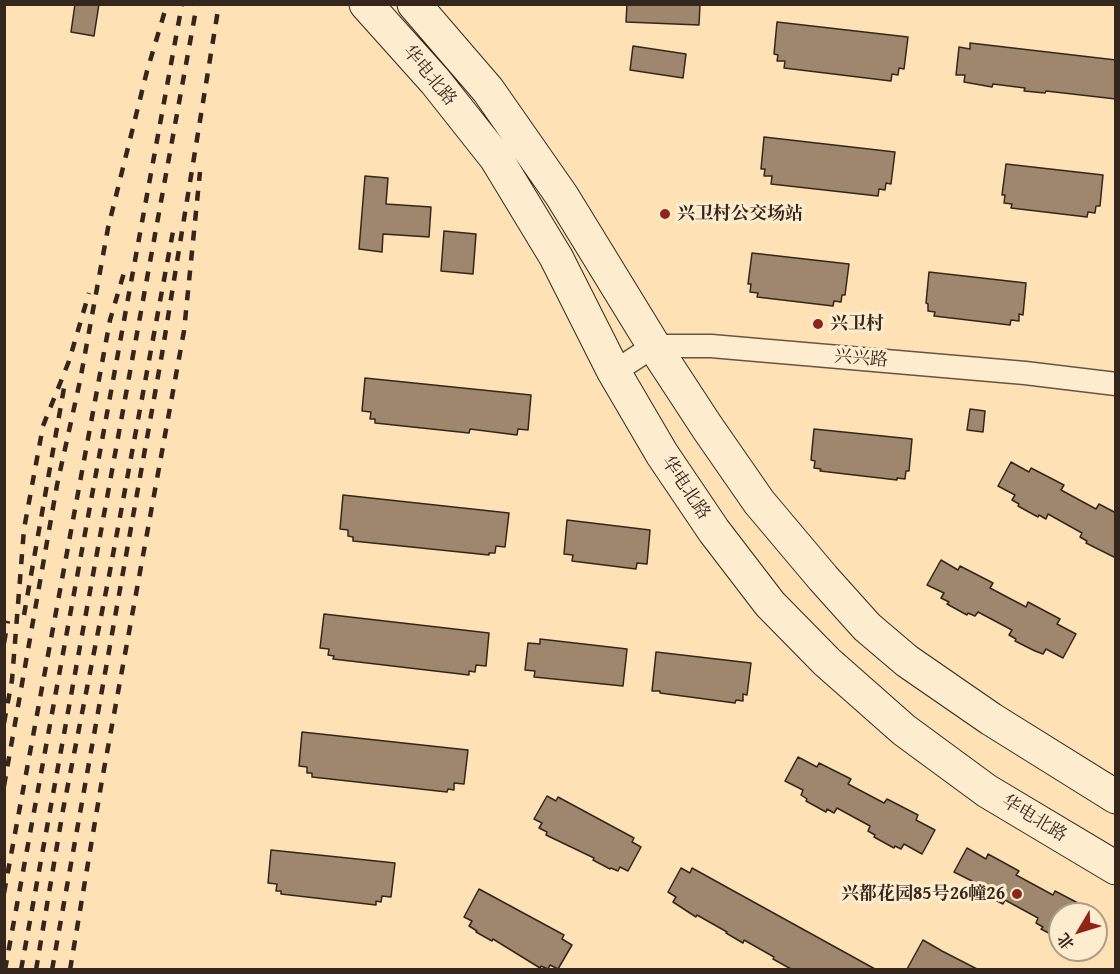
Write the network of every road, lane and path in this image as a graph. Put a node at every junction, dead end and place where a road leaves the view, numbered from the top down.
1 (366, 4) edge
2 (414, 4) edge
3 (654, 346) junction
4 (614, 372) junction
5 (1116, 384) edge
6 (1116, 797) edge
7 (1116, 868) edge

1 - 4 main road, 华电北路
2 - 3 main road, 华电北路
3 - 4 street
3 - 5 street, 兴兴路
3 - 6 main road, 华电北路
4 - 7 main road, 华电北路

